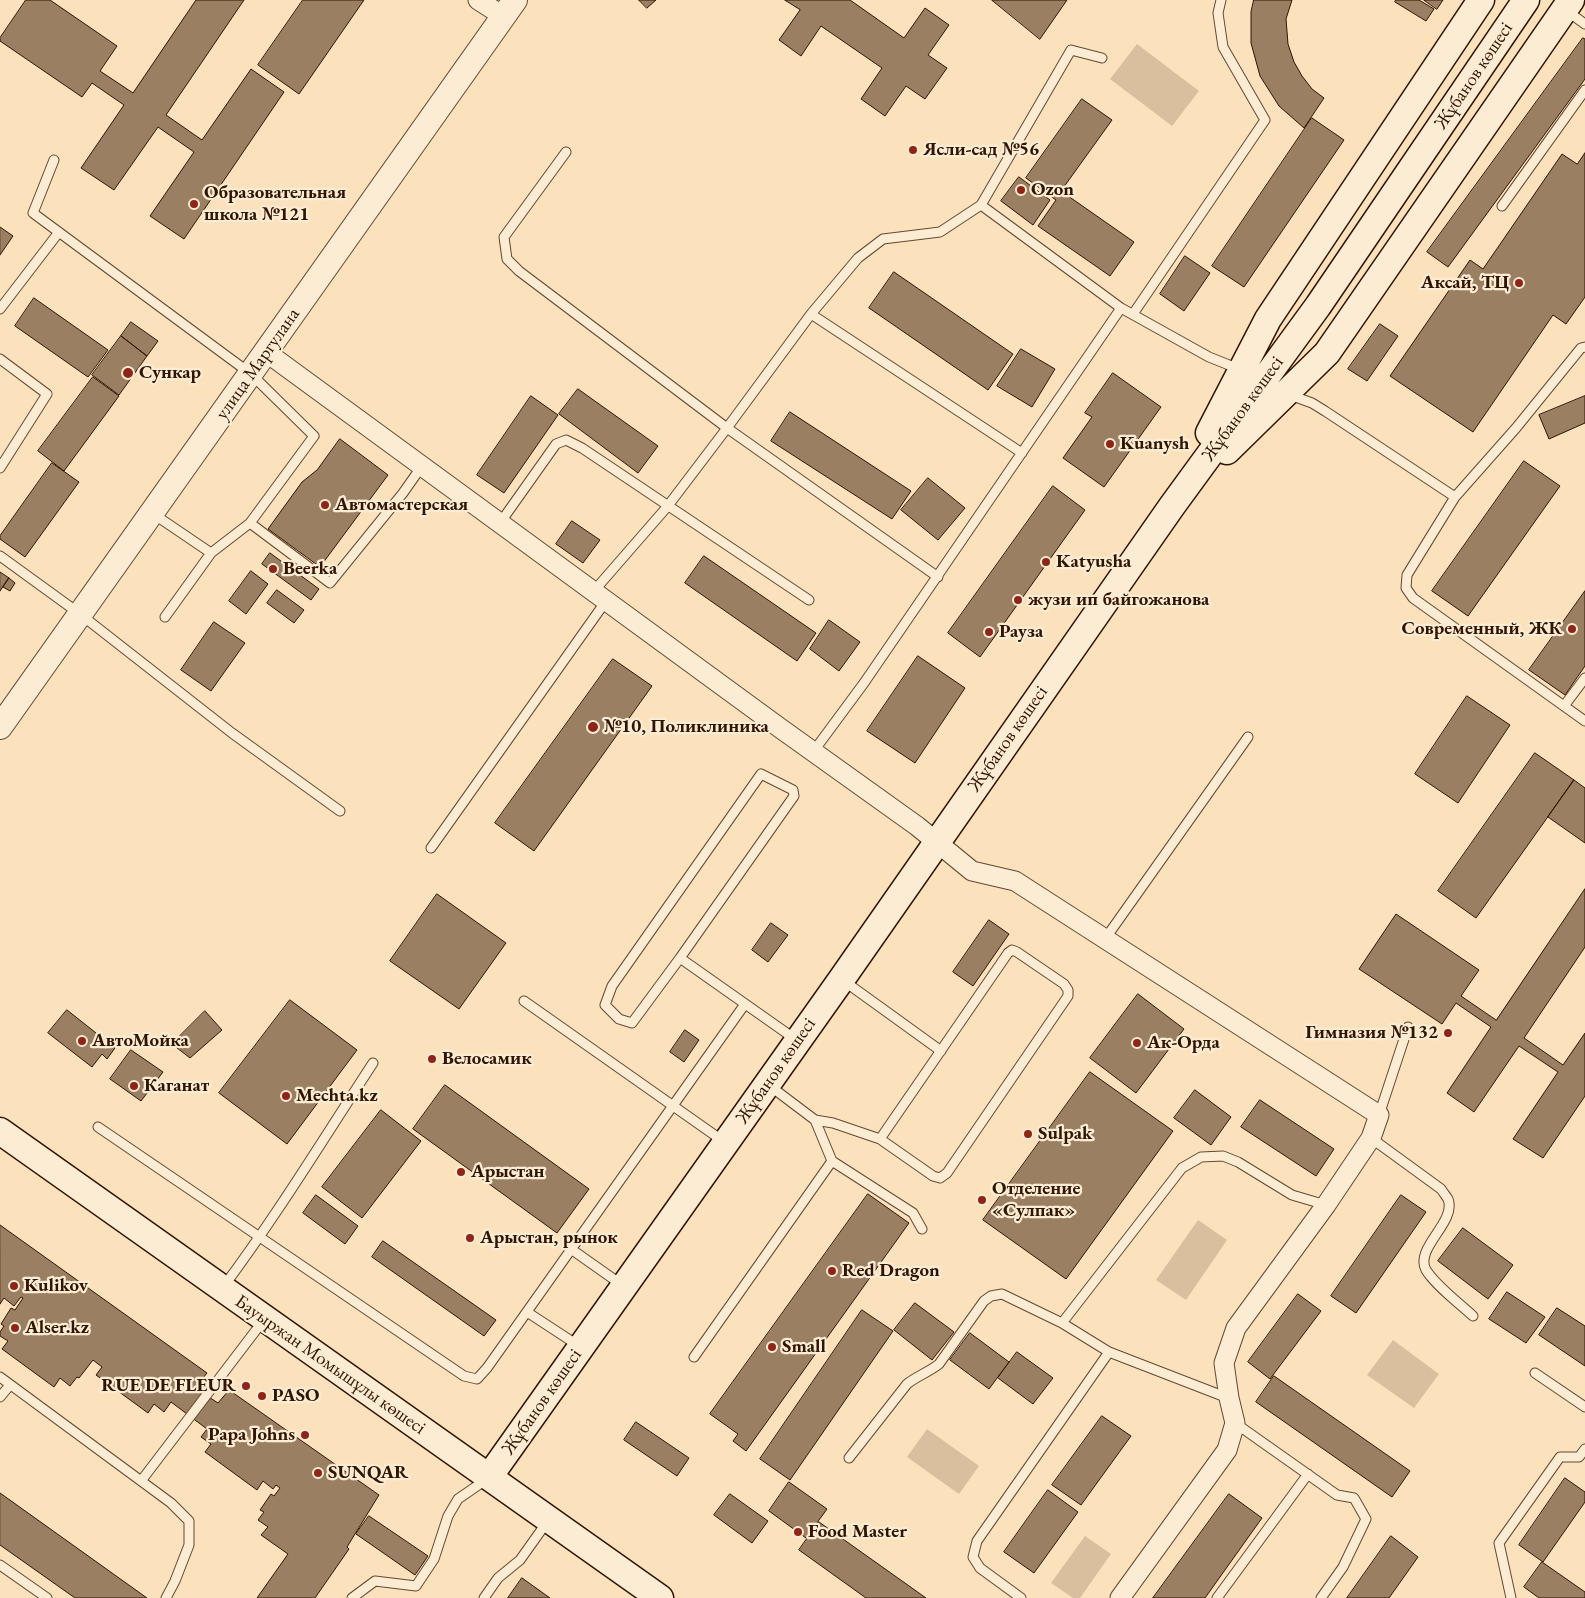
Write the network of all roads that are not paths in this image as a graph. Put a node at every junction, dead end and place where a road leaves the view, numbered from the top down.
1 (478, 0) edge
2 (1222, 0) edge
3 (1526, 0) edge
4 (1475, 4) edge
5 (509, 8) edge
6 (1574, 11) edge
7 (1102, 58) dead end
8 (1585, 90) edge
9 (566, 152) dead end
10 (54, 160) dead end
11 (981, 205) junction
12 (1502, 206) dead end
13 (59, 232) junction
14 (1121, 308) junction
15 (0, 309) edge
16 (811, 314) junction
17 (1133, 314) junction
18 (1585, 347) edge
19 (266, 352) junction
20 (0, 359) edge
21 (1242, 370) junction
22 (251, 374) junction
23 (1286, 394) junction
24 (728, 428) junction
25 (1022, 453) junction
26 (422, 466) junction
27 (0, 468) edge
28 (1455, 497) junction
29 (1172, 506) junction
30 (667, 507) junction
31 (152, 513) junction
32 (250, 523) junction
33 (500, 523) junction
34 (211, 552) junction
35 (0, 556) edge
36 (938, 577) junction
37 (599, 596) junction
38 (809, 600) dead end
39 (80, 614) junction
40 (165, 618) dead end
41 (1585, 678) edge
42 (1564, 706) junction
43 (1585, 721) edge
44 (0, 727) edge
45 (1248, 737) dead end
46 (813, 752) junction
47 (340, 811) dead end
48 (936, 842) junction
49 (431, 848) dead end
50 (1105, 938) junction
51 (680, 958) junction
52 (841, 980) junction
53 (524, 1001) dead end
54 (746, 1004) junction
55 (1408, 1027) dead end
56 (797, 1040) junction
57 (941, 1051) junction
58 (373, 1063) dead end
59 (767, 1084) junction
60 (674, 1107) junction
61 (1379, 1115) junction
62 (815, 1120) junction
63 (98, 1127) dead end
64 (0, 1131) edge
65 (1372, 1138) junction
66 (880, 1139) junction
67 (726, 1143) junction
68 (832, 1161) junction
69 (1326, 1205) junction
70 (922, 1229) dead end
71 (260, 1238) junction
72 (571, 1249) junction
73 (624, 1286) junction
74 (222, 1288) junction
75 (527, 1312) junction
76 (1473, 1316) dead end
77 (264, 1318) junction
78 (1062, 1323) junction
79 (581, 1347) junction
80 (1109, 1352) junction
81 (694, 1357) dead end
82 (1534, 1372) dead end
83 (0, 1377) edge
84 (10, 1385) junction
85 (0, 1396) edge
86 (1228, 1398) junction
87 (1585, 1407) edge
88 (1235, 1423) junction
89 (1585, 1449) edge
90 (850, 1458) dead end
91 (1308, 1474) junction
92 (489, 1477) junction
93 (141, 1481) junction
94 (549, 1520) junction
95 (0, 1565) edge
96 (47, 1598) edge
97 (166, 1598) edge
98 (352, 1598) edge
99 (484, 1598) edge
100 (660, 1598) edge
101 (1021, 1598) edge
102 (1120, 1598) edge
103 (1217, 1598) edge
104 (1321, 1598) edge
105 (1511, 1598) edge

1 - 5 street
2 - 17 lane
3 - 29 main road, Жұбанов көшесі
4 - 21 main road
5 - 19 street, улица Маргулана
6 - 23 main road
7 - 11 lane
8 - 12 lane
9 - 24 lane
10 - 13 lane
11 - 14 lane
11 - 16 lane
13 - 15 lane
13 - 22 lane
14 - 17 lane
14 - 25 lane
16 - 24 lane
16 - 25 lane
17 - 21 lane
18 - 28 lane
19 - 22 street, улица Маргулана
19 - 26 street
20 - 27 lane
21 - 29 main road
22 - 31 street, улица Маргулана
22 - 32 lane
23 - 28 lane
23 - 29 main road
24 - 30 lane
24 - 36 lane
25 - 36 lane
26 - 32 lane
26 - 33 street
28 - 42 lane
29 - 48 main road, Жұбанов көшесі
30 - 33 lane
30 - 37 lane
30 - 38 lane
31 - 34 lane
31 - 39 street, улица Маргулана
32 - 34 lane
33 - 37 street
34 - 40 lane
35 - 39 lane
36 - 46 lane
37 - 46 street
37 - 49 lane
39 - 44 street, улица Маргулана
39 - 47 lane
41 - 42 lane
42 - 43 lane
45 - 50 lane
46 - 48 street
48 - 50 street
48 - 52 main road, Жұбанов көшесі
50 - 61 street
51 - 51 lane
51 - 54 lane
52 - 56 main road, Жұбанов көшесі
52 - 57 lane
53 - 60 lane
54 - 56 lane
54 - 60 lane
55 - 61 lane
56 - 59 main road, Жұбанов көшесі
57 - 66 lane
57 - 66 lane
58 - 71 lane
59 - 62 lane
59 - 67 main road, Жұбанов көшесі
60 - 67 lane
60 - 72 lane
61 - 65 street
62 - 66 lane
62 - 68 lane
63 - 71 lane
64 - 74 main road, Бауыржан Момышұлы көшесі
65 - 69 street
65 - 76 lane
67 - 73 main road, Жұбанов көшесі
68 - 70 lane
68 - 81 lane
69 - 78 lane
69 - 86 street
71 - 74 lane
71 - 75 lane
72 - 73 lane
72 - 75 lane
73 - 79 main road, Жұбанов көшесі
74 - 77 main road, Бауыржан Момышұлы көшесі
75 - 79 lane
77 - 92 main road, Бауыржан Момышұлы көшесі
77 - 93 lane
78 - 80 lane
78 - 90 lane
79 - 92 main road, Жұбанов көшесі
80 - 86 lane
80 - 101 lane
82 - 87 lane
83 - 84 lane
84 - 85 lane
84 - 93 lane
86 - 88 street
88 - 91 lane
88 - 102 street
89 - 105 lane
91 - 103 lane
91 - 104 lane
92 - 94 main road, Бауыржан Момышұлы көшесі
92 - 98 lane
93 - 97 lane
94 - 99 lane
94 - 100 main road, Бауыржан Момышұлы көшесі
95 - 96 lane

